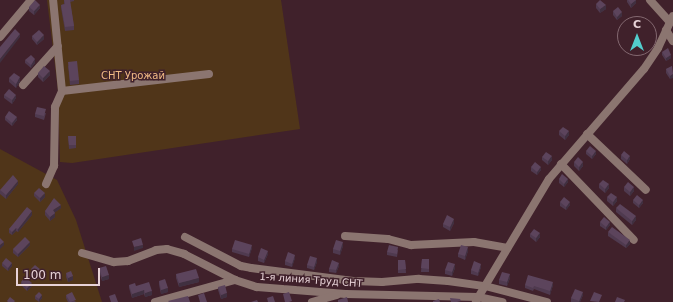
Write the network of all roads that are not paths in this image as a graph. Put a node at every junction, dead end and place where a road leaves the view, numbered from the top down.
1 (31, 0) edge
2 (53, 0) edge
3 (650, 0) edge
4 (670, 23) edge
5 (0, 37) edge
6 (673, 41) edge
7 (58, 46) junction
8 (209, 74) dead end
9 (23, 84) dead end
10 (62, 91) junction
11 (587, 134) junction
12 (561, 164) junction
13 (46, 184) dead end
14 (646, 190) dead end
15 (345, 236) dead end
16 (185, 237) dead end
17 (634, 240) dead end
18 (507, 248) junction
19 (82, 253) dead end
20 (235, 280) junction
21 (485, 286) junction
22 (340, 293) junction
23 (477, 300) edge
24 (155, 302) edge
25 (312, 302) edge
26 (502, 302) edge
27 (547, 302) edge

1 - 5 street
2 - 7 street
3 - 4 street
4 - 6 street
4 - 11 street
7 - 9 street
7 - 10 street
8 - 10 street
10 - 13 street
11 - 12 street
11 - 14 street
12 - 17 street
12 - 18 street
15 - 18 street
16 - 21 street
18 - 21 street
19 - 20 street, 1-я линия Труд СНТ
20 - 22 street, 1-я линия Труд СНТ
20 - 24 street
21 - 23 street
21 - 27 street
22 - 23 street, 1-я линия Труд СНТ
22 - 25 street
23 - 26 street, 1-я линия Труд СНТ

